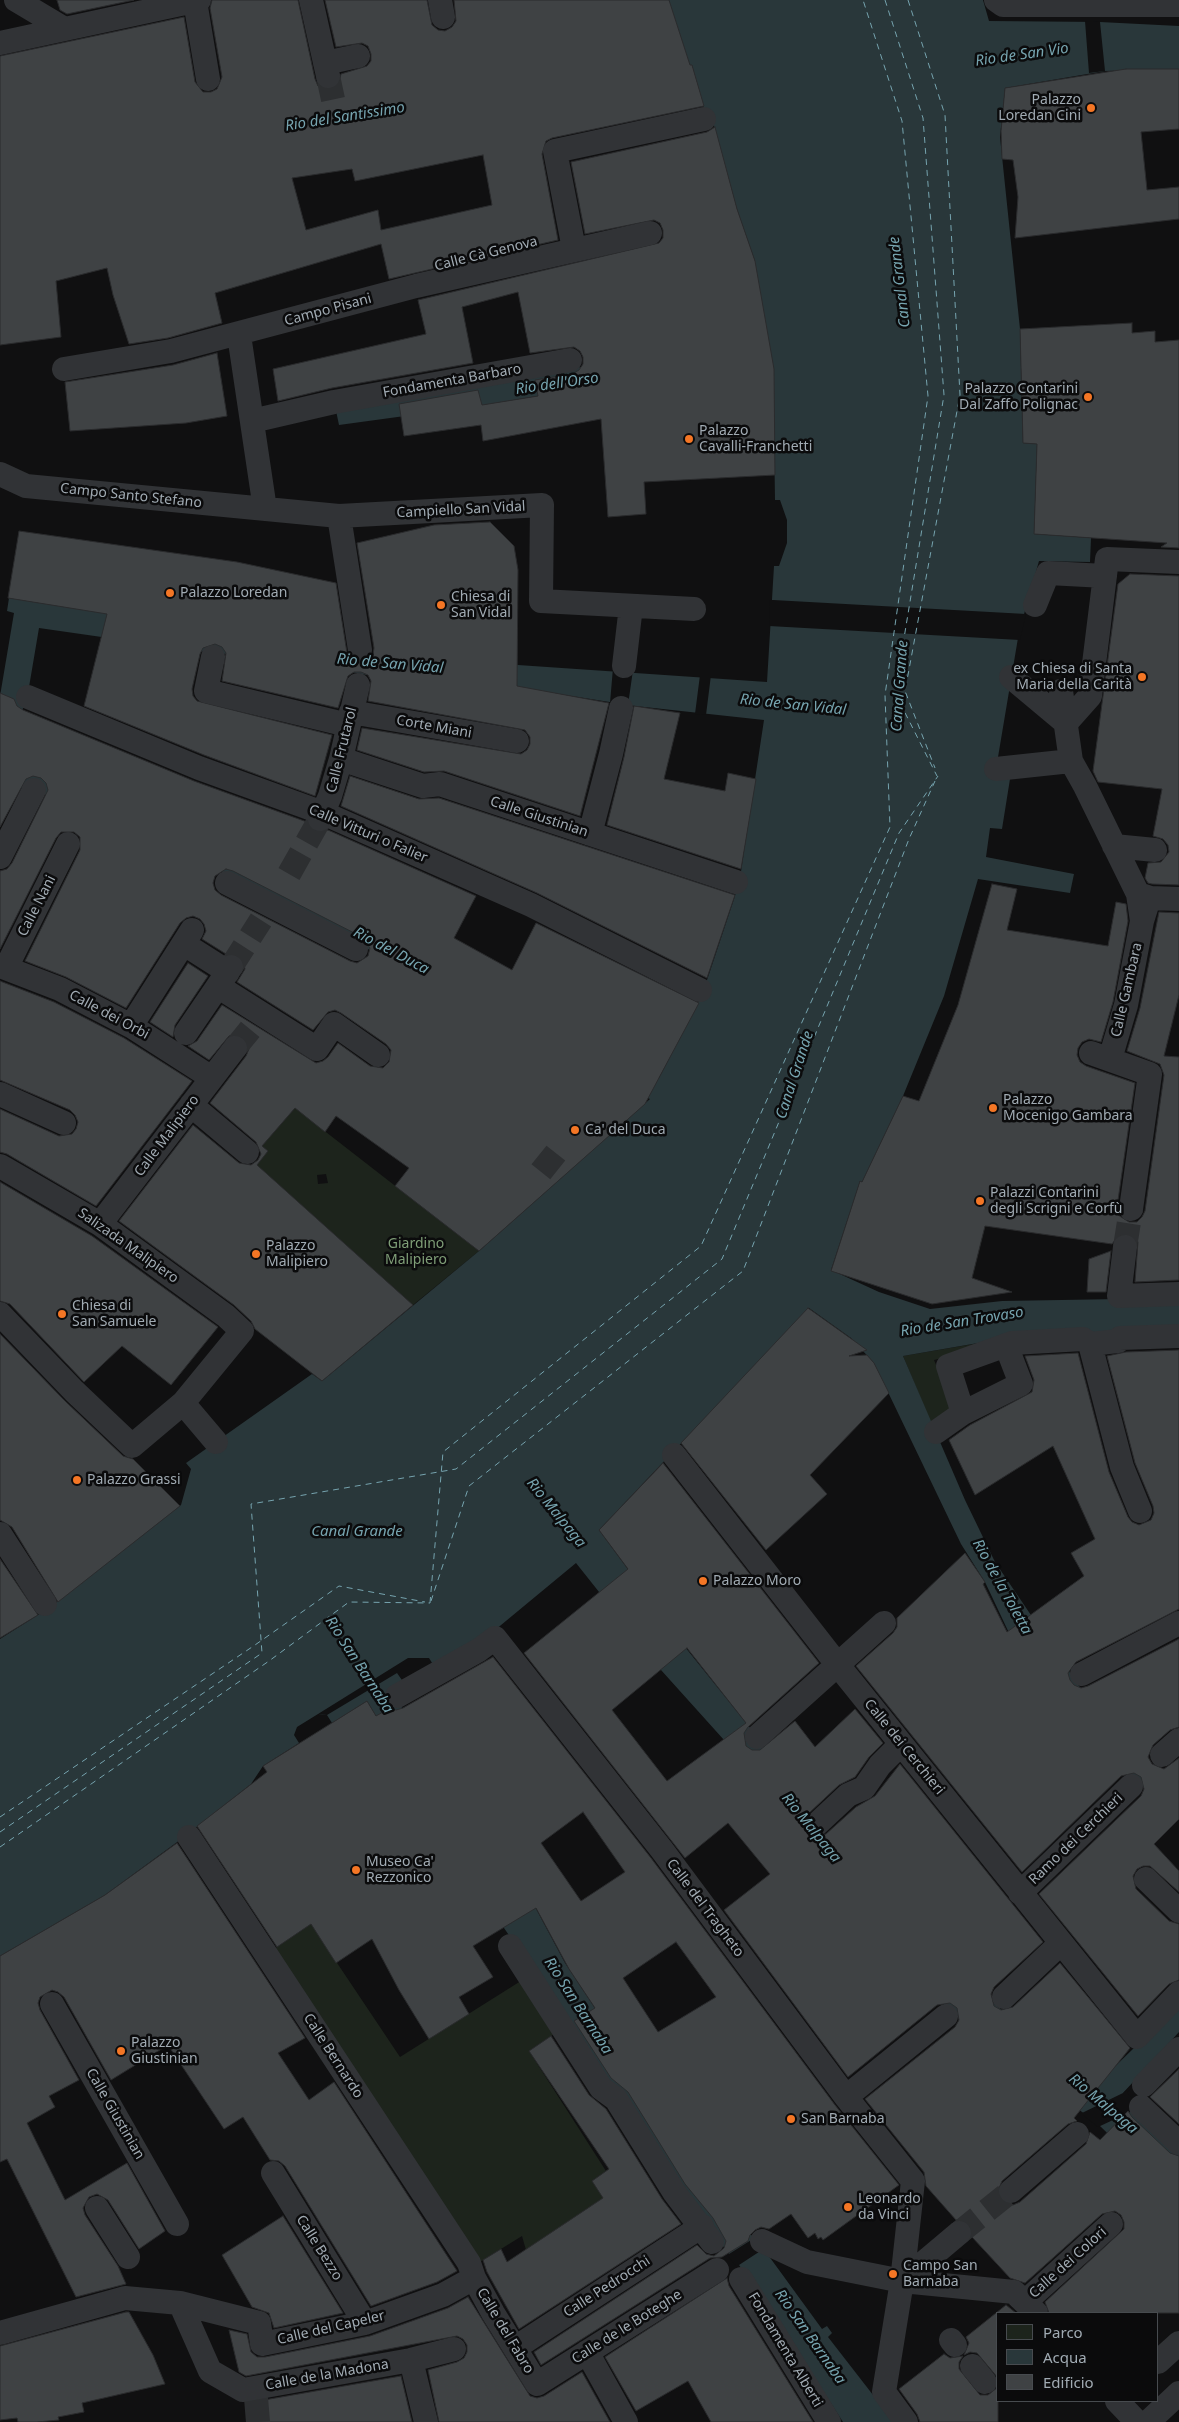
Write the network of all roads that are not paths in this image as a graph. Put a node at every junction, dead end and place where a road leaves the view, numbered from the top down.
1 (16, 0) edge
2 (197, 0) edge
3 (311, 0) edge
4 (996, 0) edge
5 (1179, 5) edge
6 (116, 9) edge
7 (63, 28) junction
8 (0, 43) edge
9 (358, 56) dead end
10 (208, 79) dead end
11 (704, 119) dead end
12 (650, 233) dead end
13 (572, 241) junction
14 (240, 334) junction
15 (570, 360) dead end
16 (64, 369) dead end
17 (252, 421) junction
18 (0, 474) edge
19 (265, 509) junction
20 (339, 516) junction
21 (1179, 562) edge
22 (1105, 576) junction
23 (1035, 605) dead end
24 (631, 606) junction
25 (694, 609) dead end
26 (360, 650) dead end
27 (213, 657) dead end
28 (624, 666) dead end
29 (1011, 677) dead end
30 (358, 685) dead end
31 (1061, 691) dead end
32 (28, 697) dead end
33 (621, 708) dead end
34 (350, 719) junction
35 (1066, 723) junction
36 (517, 741) dead end
37 (341, 759) junction
38 (1071, 761) junction
39 (996, 769) dead end
40 (34, 790) dead end
41 (322, 816) junction
42 (590, 834) junction
43 (68, 844) dead end
44 (1114, 846) junction
45 (1155, 850) dead end
46 (0, 857) edge
47 (736, 882) dead end
48 (227, 883) dead end
49 (1144, 896) junction
50 (1179, 899) edge
51 (356, 949) dead end
52 (3, 967) edge
53 (226, 976) junction
54 (700, 990) dead end
55 (131, 1026) junction
56 (186, 1033) dead end
57 (235, 1048) tunnel mouth
58 (378, 1055) dead end
59 (212, 1078) junction
60 (0, 1094) edge
61 (190, 1105) junction
62 (64, 1123) dead end
63 (247, 1152) dead end
64 (0, 1166) edge
65 (1130, 1209) tunnel mouth
66 (100, 1224) junction
67 (1126, 1247) tunnel mouth
68 (1179, 1294) edge
69 (2, 1320) edge
70 (1179, 1336) edge
71 (1090, 1344) junction
72 (1006, 1345) junction
73 (183, 1403) junction
74 (963, 1413) junction
75 (936, 1432) dead end
76 (216, 1442) dead end
77 (674, 1455) dead end
78 (1140, 1511) dead end
79 (0, 1534) edge
80 (45, 1604) dead end
81 (884, 1623) dead end
82 (1179, 1623) edge
83 (837, 1664) junction
84 (1082, 1674) dead end
85 (397, 1696) dead end
86 (757, 1736) dead end
87 (901, 1744) junction
88 (1131, 1786) dead end
89 (817, 1824) dead end
90 (189, 1837) dead end
91 (1146, 1879) dead end
92 (1020, 1893) junction
93 (1179, 1911) edge
94 (1061, 1943) junction
95 (510, 1946) dead end
96 (1179, 1993) edge
97 (1004, 1997) dead end
98 (52, 2004) dead end
99 (946, 2016) dead end
100 (1179, 2049) edge
101 (846, 2097) junction
102 (1076, 2134) dead end
103 (1179, 2143) edge
104 (273, 2173) dead end
105 (1011, 2191) tunnel mouth
106 (97, 2208) dead end
107 (177, 2224) dead end
108 (1111, 2224) dead end
109 (959, 2233) tunnel mouth
110 (762, 2241) dead end
111 (128, 2257) dead end
112 (717, 2270) dead end
113 (474, 2278) junction
114 (741, 2278) dead end
115 (902, 2281) junction
116 (1025, 2302) edge
117 (180, 2303) junction
118 (365, 2323) junction
119 (0, 2333) edge
120 (1179, 2343) edge
121 (518, 2346) junction
122 (454, 2349) dead end
123 (587, 2352) junction
124 (411, 2360) junction
125 (1159, 2361) edge
126 (537, 2384) joint
127 (1179, 2393) edge
128 (1118, 2402) edge
129 (426, 2422) edge
130 (626, 2422) edge
131 (829, 2422) edge
132 (906, 2422) edge
133 (1137, 2422) edge
134 (1148, 2422) edge

1 - 7 street
2 - 6 street
2 - 10 street
3 - 9 street
4 - 5 street
6 - 7 street
7 - 8 street
11 - 13 street
12 - 13 street, Campo Pisani
13 - 14 street, Campo Pisani
14 - 16 street, Campo Pisani
14 - 17 street
15 - 17 street, Fondamenta Barbaro
17 - 19 street
18 - 19 street, Campo Santo Stefano
19 - 20 street, Campo Santo Stefano
20 - 24 street, Campiello San Vidal
20 - 26 street
21 - 22 street
22 - 23 street
22 - 35 street
24 - 25 street, Campiello San Vidal
24 - 28 street
27 - 34 street, Corte Miani
29 - 35 street
30 - 34 street, Calle Frutarol
31 - 35 street
32 - 41 street, Calle Vitturi o Falier
33 - 42 street
34 - 36 street, Corte Miani
34 - 37 street, Calle Frutarol
35 - 38 street
37 - 41 street, Calle Frutarol
37 - 42 street, Calle Giustinian
38 - 39 street
38 - 44 street, Calle Gambara
40 - 46 street
41 - 54 street, Calle Vitturi o Falier
42 - 47 street, Calle Giustinian
43 - 52 street, Calle Nani
44 - 45 street
44 - 49 street, Calle Gambara
48 - 51 street
49 - 50 street
49 - 65 street, Calle Gambara
52 - 55 street, Calle dei Orbi
53 - 55 street
53 - 56 street
53 - 58 street
55 - 59 street, Calle dei Orbi
57 - 59 street, Calle Malipiero
59 - 61 street, Calle Malipiero
60 - 62 street
61 - 63 street
61 - 66 street, Calle Malipiero
64 - 66 street, Salizada Malipiero
66 - 73 street, Salizada Malipiero
67 - 68 street
69 - 73 street
70 - 71 street
71 - 72 street
71 - 78 street
72 - 74 street
72 - 74 street
73 - 76 street
74 - 75 street
77 - 83 street, Calle dei Cerchieri
79 - 80 street
81 - 83 street
82 - 84 street
83 - 86 street
83 - 87 street, Calle dei Cerchieri
85 - 101 street, Calle del Tragheto
87 - 89 street
87 - 92 street, Calle dei Cerchieri
88 - 92 street, Ramo dei Cerchieri
90 - 113 street, Calle Bernardo
91 - 93 street
92 - 94 street, Calle dei Cerchieri
94 - 96 street, Calle dei Cerchieri
94 - 97 street
95 - 121 street, Calle Pedrocchi
98 - 107 street, Calle Giustinian
99 - 101 street
100 - 103 street
101 - 115 street, Calle del Tragheto
102 - 105 street
104 - 118 street, Calle Bezzo
106 - 111 street
108 - 116 street, Calle dei Colori
109 - 115 street
110 - 115 street
112 - 123 street, Calle de le Boteghe
113 - 118 street, Calle del Capeler
113 - 121 street, Calle del Fabro
114 - 131 street, Fondamenta Alberti
115 - 116 street
115 - 132 street
117 - 118 street, Calle del Capeler
117 - 119 street
117 - 124 street, Calle de la Madona
120 - 125 street
121 - 126 street, Calle del Fabro
122 - 124 street, Calle de la Madona
123 - 126 street, Calle de le Boteghe
123 - 130 street
124 - 129 street
127 - 134 street
128 - 133 street

